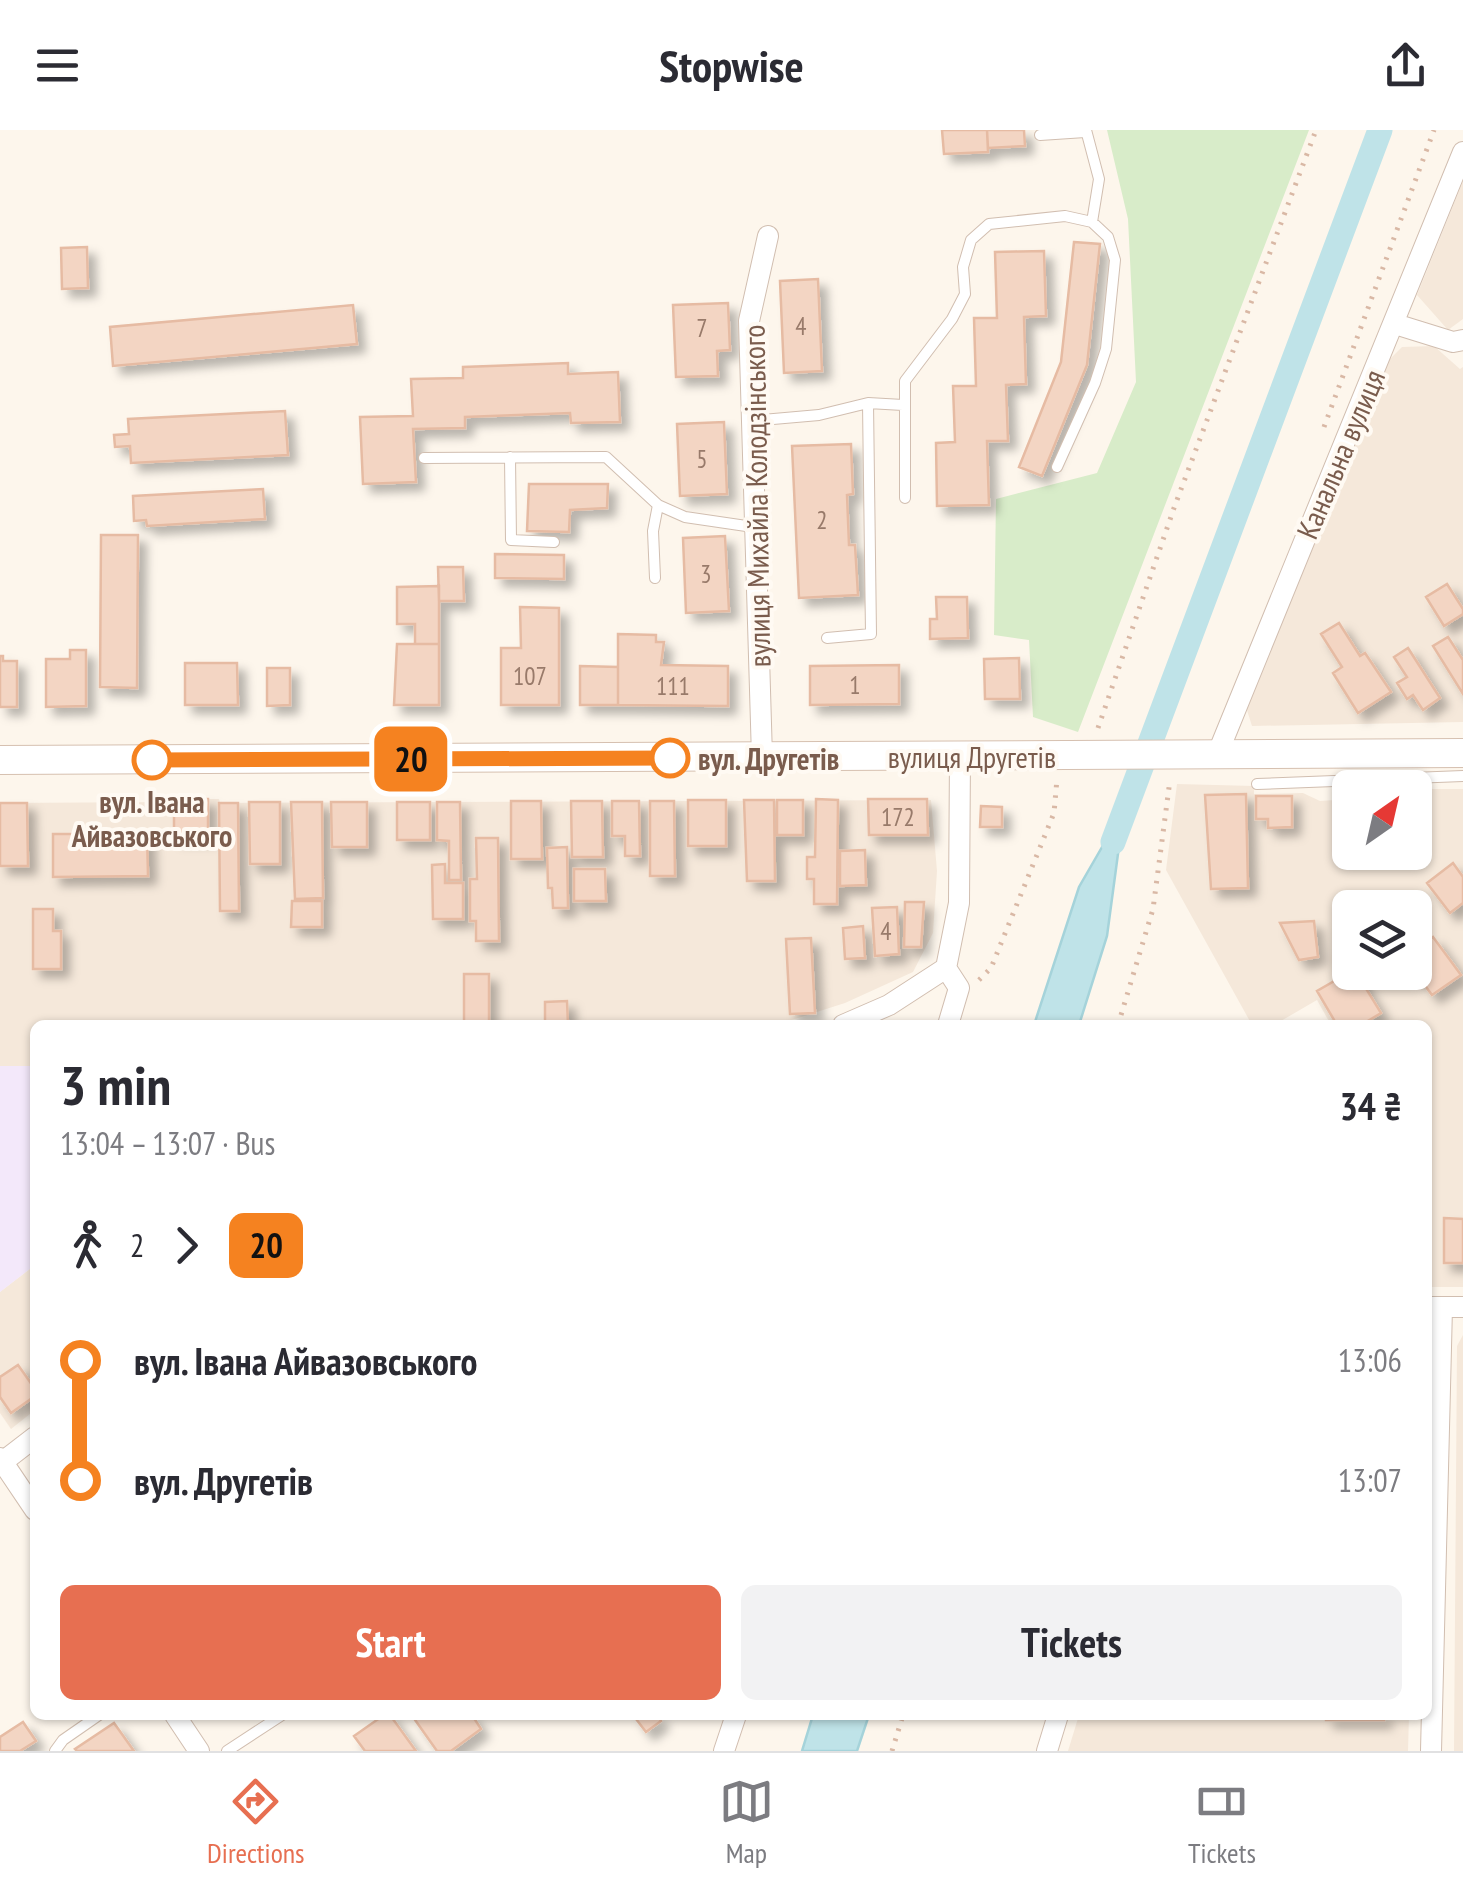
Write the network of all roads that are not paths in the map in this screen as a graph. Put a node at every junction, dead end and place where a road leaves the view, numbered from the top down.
1 (1086, 131) edge
2 (1040, 135) dead end
3 (1463, 152) edge
4 (1092, 222) junction
5 (768, 236) dead end
6 (1395, 324) junction
7 (1463, 340) edge
8 (868, 403) junction
9 (903, 404) junction
10 (750, 421) junction
11 (424, 458) dead end
12 (510, 458) junction
13 (1057, 468) dead end
14 (905, 498) dead end
15 (658, 505) junction
16 (754, 528) junction
17 (554, 542) dead end
18 (655, 578) dead end
19 (827, 638) dead end
20 (1463, 753) edge
21 (1216, 754) junction
22 (960, 756) junction
23 (762, 757) junction
24 (0, 760) edge
25 (1463, 776) edge
26 (1257, 784) dead end
27 (946, 968) junction
28 (854, 1020) edge
29 (949, 1020) edge
30 (1444, 1307) edge
31 (30, 1441) edge
32 (1, 1462) edge
33 (30, 1503) edge
34 (1432, 1717) edge
35 (91, 1720) edge
36 (178, 1720) edge
37 (274, 1720) edge
38 (734, 1720) edge
39 (1056, 1720) edge
40 (1432, 1720) edge
41 (55, 1751) edge
42 (199, 1751) edge
43 (226, 1751) edge
44 (724, 1751) edge
45 (1047, 1751) edge
46 (1431, 1751) edge

1 - 2 lane
1 - 4 lane
3 - 6 street, Канальна вулиця
4 - 9 lane
4 - 13 lane
5 - 10 street, вулиця Михайла Колодзінського
6 - 7 street
6 - 21 street, Канальна вулиця
8 - 9 lane
8 - 10 lane
8 - 19 lane
9 - 14 lane
10 - 16 street, вулиця Михайла Колодзінського
11 - 12 lane
12 - 15 lane
12 - 17 lane
15 - 16 lane
15 - 18 lane
16 - 23 street, вулиця Михайла Колодзінського
20 - 21 main road, вулиця Другетів
21 - 22 main road, вулиця Другетів
22 - 23 main road, вулиця Другетів
22 - 27 street
23 - 24 main road, вулиця Другетів
25 - 26 lane
27 - 28 street
27 - 29 street
30 - 34 street
31 - 32 street
32 - 33 street
35 - 41 lane
36 - 42 street
37 - 43 lane
38 - 44 street
39 - 45 street
40 - 46 street

